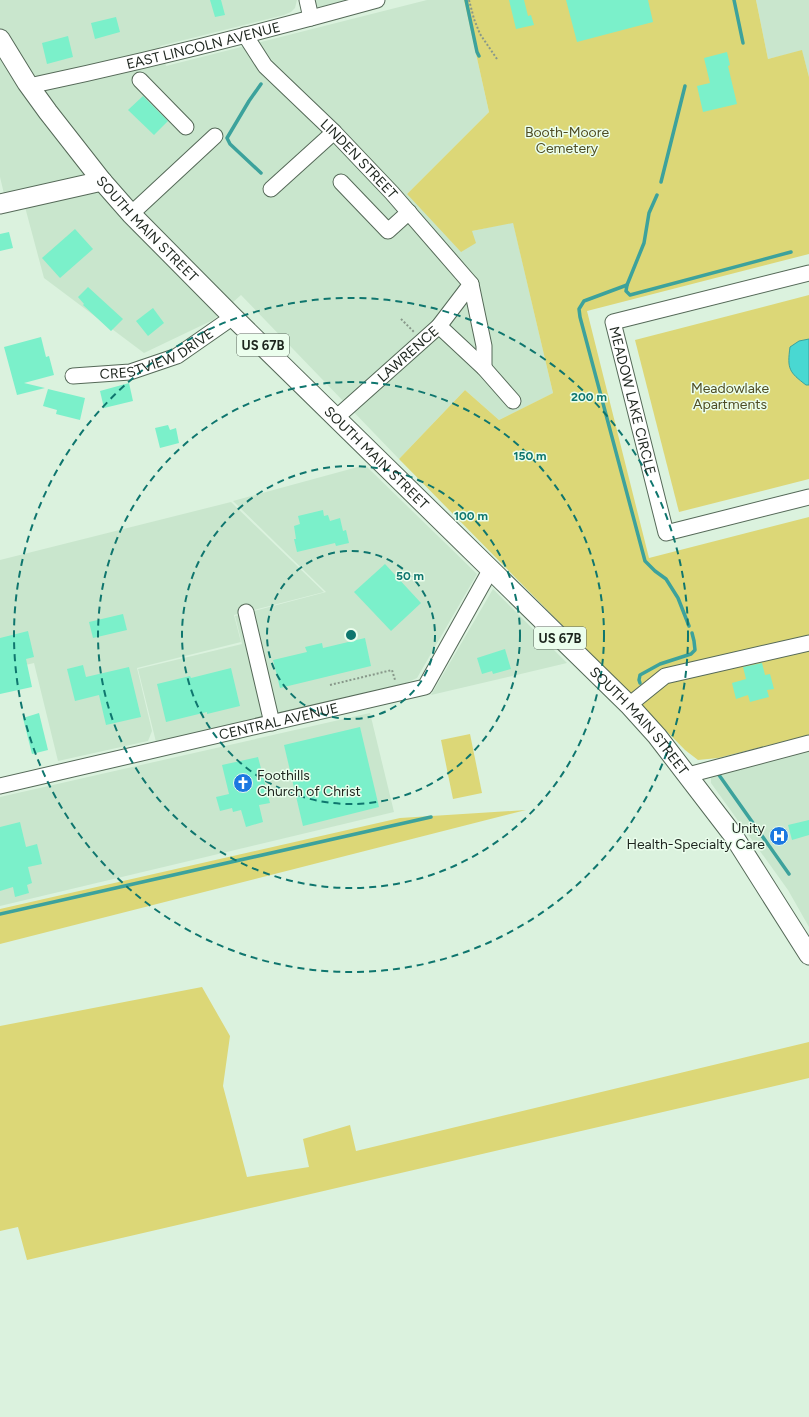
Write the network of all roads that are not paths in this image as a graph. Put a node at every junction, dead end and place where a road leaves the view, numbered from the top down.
1 (307, 0) edge
2 (377, 0) edge
3 (311, 18) junction
4 (245, 36) junction
5 (0, 39) edge
6 (140, 80) dead end
7 (29, 86) junction
8 (186, 127) dead end
9 (334, 132) junction
10 (215, 136) dead end
11 (102, 181) junction
12 (341, 182) dead end
13 (271, 189) dead end
14 (0, 204) edge
15 (409, 212) junction
16 (131, 214) junction
17 (809, 273) edge
18 (471, 284) junction
19 (234, 317) junction
20 (439, 326) junction
21 (484, 368) junction
22 (73, 376) dead end
23 (513, 401) dead end
24 (337, 417) junction
25 (809, 497) edge
26 (491, 568) junction
27 (246, 612) dead end
28 (809, 643) edge
29 (629, 706) junction
30 (272, 723) junction
31 (809, 743) edge
32 (688, 775) junction
33 (0, 786) edge
34 (809, 955) edge

1 - 3 street
2 - 3 street, EAST LINCOLN AVENUE
3 - 4 street, EAST LINCOLN AVENUE
4 - 7 street, EAST LINCOLN AVENUE
4 - 9 street, LINDEN STREET
5 - 7 main road, SOUTH MAIN STREET / US 67B
6 - 8 street
7 - 11 main road, SOUTH MAIN STREET / US 67B
9 - 13 street
9 - 15 street, LINDEN STREET
10 - 16 street
11 - 14 main road
11 - 16 main road, SOUTH MAIN STREET / US 67B
12 - 15 street
15 - 18 street, LINDEN STREET
16 - 19 main road, SOUTH MAIN STREET / US 67B
17 - 25 street, MEADOW LAKE CIRCLE
18 - 20 street, LAWRENCE
18 - 21 street
19 - 22 street, CRESTVIEW DRIVE
19 - 24 main road, SOUTH MAIN STREET / US 67B
20 - 21 street
20 - 24 street, LAWRENCE
21 - 23 street
24 - 26 main road, SOUTH MAIN STREET / US 67B
26 - 29 main road, SOUTH MAIN STREET / US 67B
26 - 30 street, CENTRAL AVENUE
27 - 30 street
28 - 29 street
29 - 32 main road, SOUTH MAIN STREET / US 67B
30 - 33 street, CENTRAL AVENUE
31 - 32 street
32 - 34 main road, SOUTH MAIN STREET / US 67B

